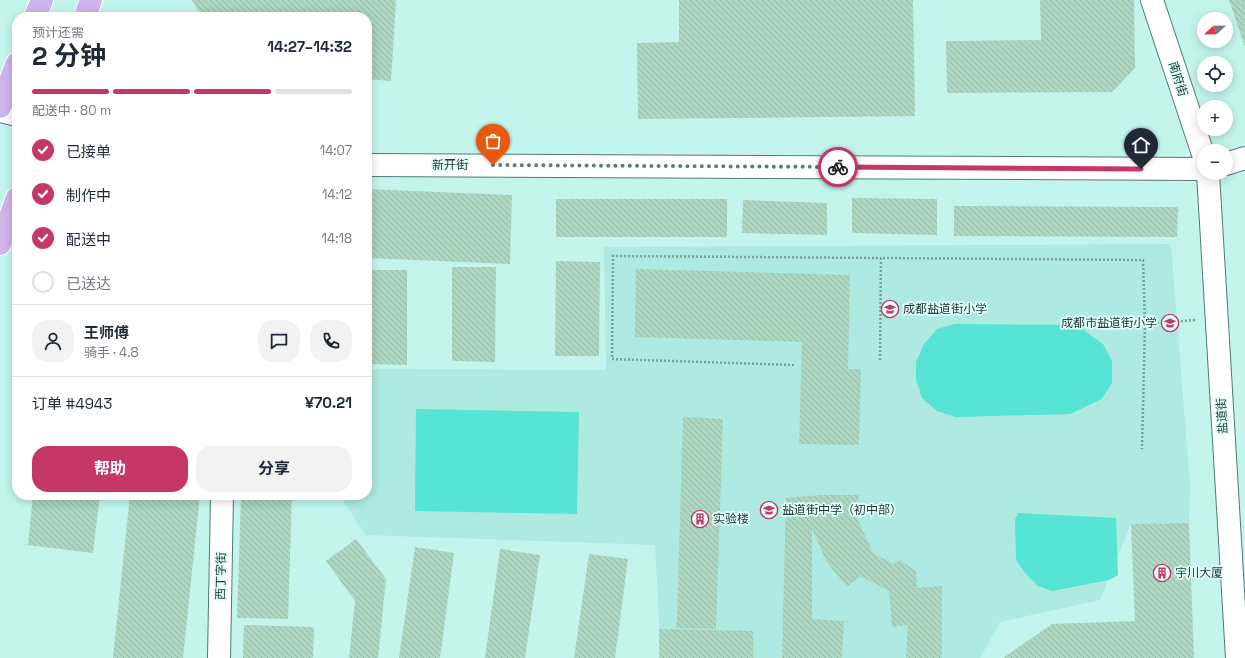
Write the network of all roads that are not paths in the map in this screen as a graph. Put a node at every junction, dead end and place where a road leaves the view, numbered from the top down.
1 (42, 0) edge
2 (91, 0) edge
3 (1152, 0) edge
4 (37, 12) edge
5 (87, 12) edge
6 (12, 76) edge
7 (0, 107) edge
8 (0, 111) edge
9 (12, 114) edge
10 (1200, 144) edge
11 (1245, 158) edge
12 (1233, 162) edge
13 (372, 165) edge
14 (1197, 169) edge
15 (1208, 180) edge
16 (12, 212) edge
17 (0, 244) edge
18 (222, 500) edge
19 (219, 658) edge
20 (1237, 658) edge

1 - 4 main road
2 - 5 main road
3 - 10 street, 南府街
6 - 7 main road
8 - 9 street
11 - 12 street
13 - 14 street, 新开街
15 - 20 street, 盐道街
16 - 17 main road
18 - 19 street, 西丁字街

